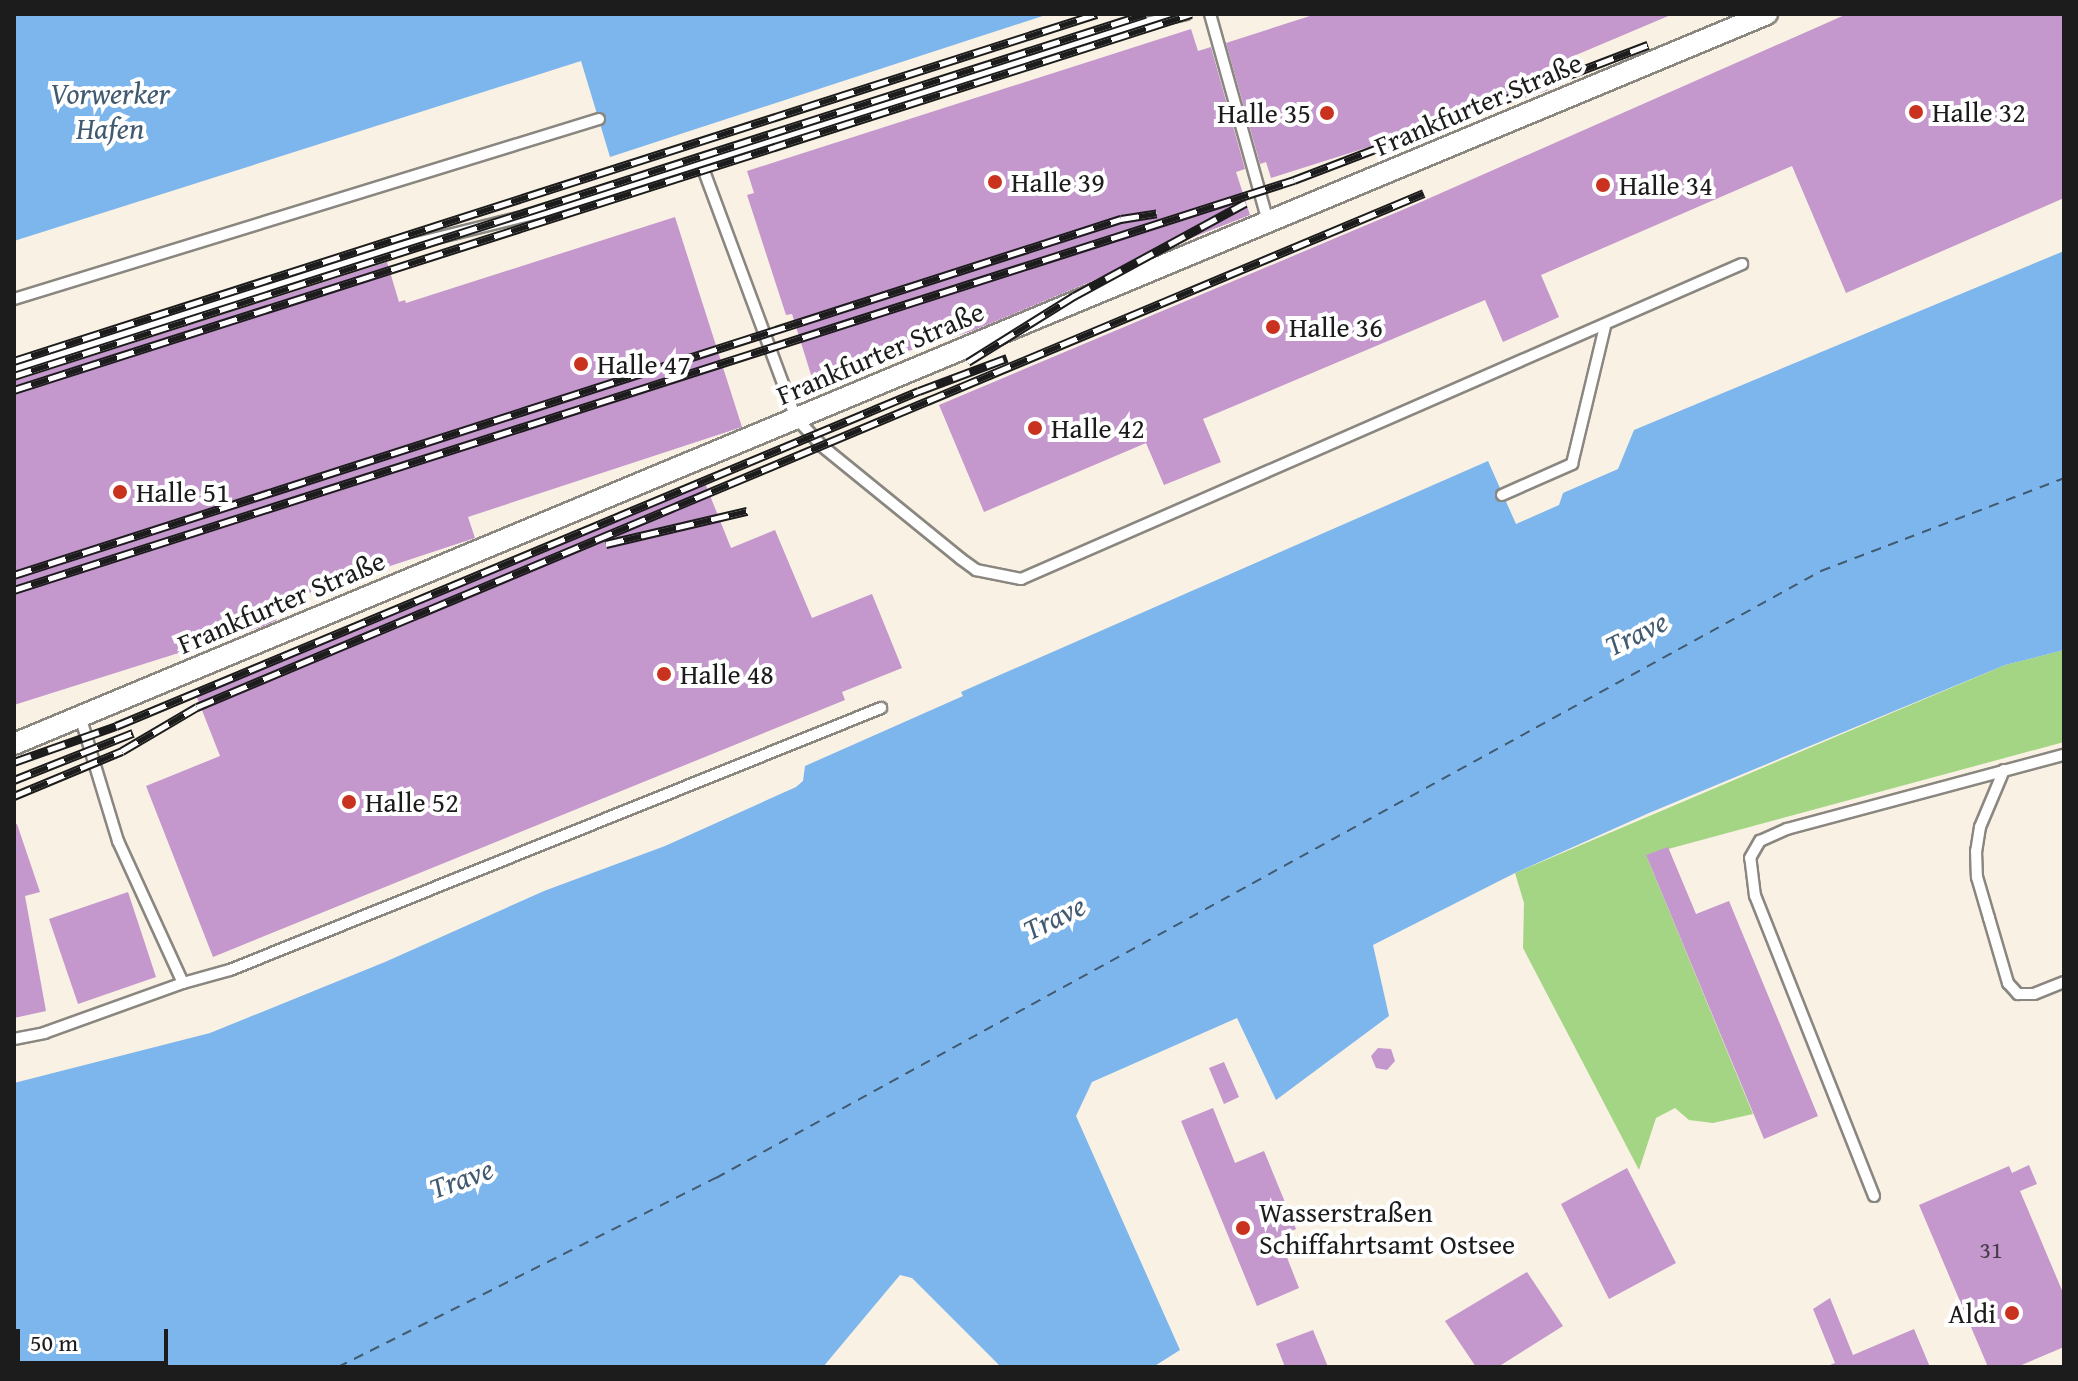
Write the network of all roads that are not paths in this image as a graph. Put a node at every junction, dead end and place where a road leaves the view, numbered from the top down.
1 (1186, 14) edge
2 (1210, 14) edge
3 (1760, 15) edge
4 (599, 119) dead end
5 (701, 163) junction
6 (1268, 222) junction
7 (1742, 264) dead end
8 (14, 299) edge
9 (1605, 327) junction
10 (14, 370) edge
11 (796, 418) junction
12 (1502, 495) dead end
13 (881, 708) dead end
14 (80, 716) junction
15 (14, 744) edge
16 (2064, 755) edge
17 (2004, 770) junction
18 (2064, 982) edge
19 (183, 983) junction
20 (14, 1039) edge
21 (1874, 1196) dead end

1 - 5 lane
2 - 6 lane
3 - 6 street, Frankfurter Straße
4 - 8 lane
5 - 10 lane
5 - 11 lane
6 - 11 street, Frankfurter Straße
7 - 9 lane
9 - 11 lane
9 - 12 lane
11 - 14 street, Frankfurter Straße
13 - 19 lane
14 - 15 street, Frankfurter Straße
14 - 19 lane
16 - 17 lane
17 - 18 lane
17 - 21 lane
19 - 20 lane

